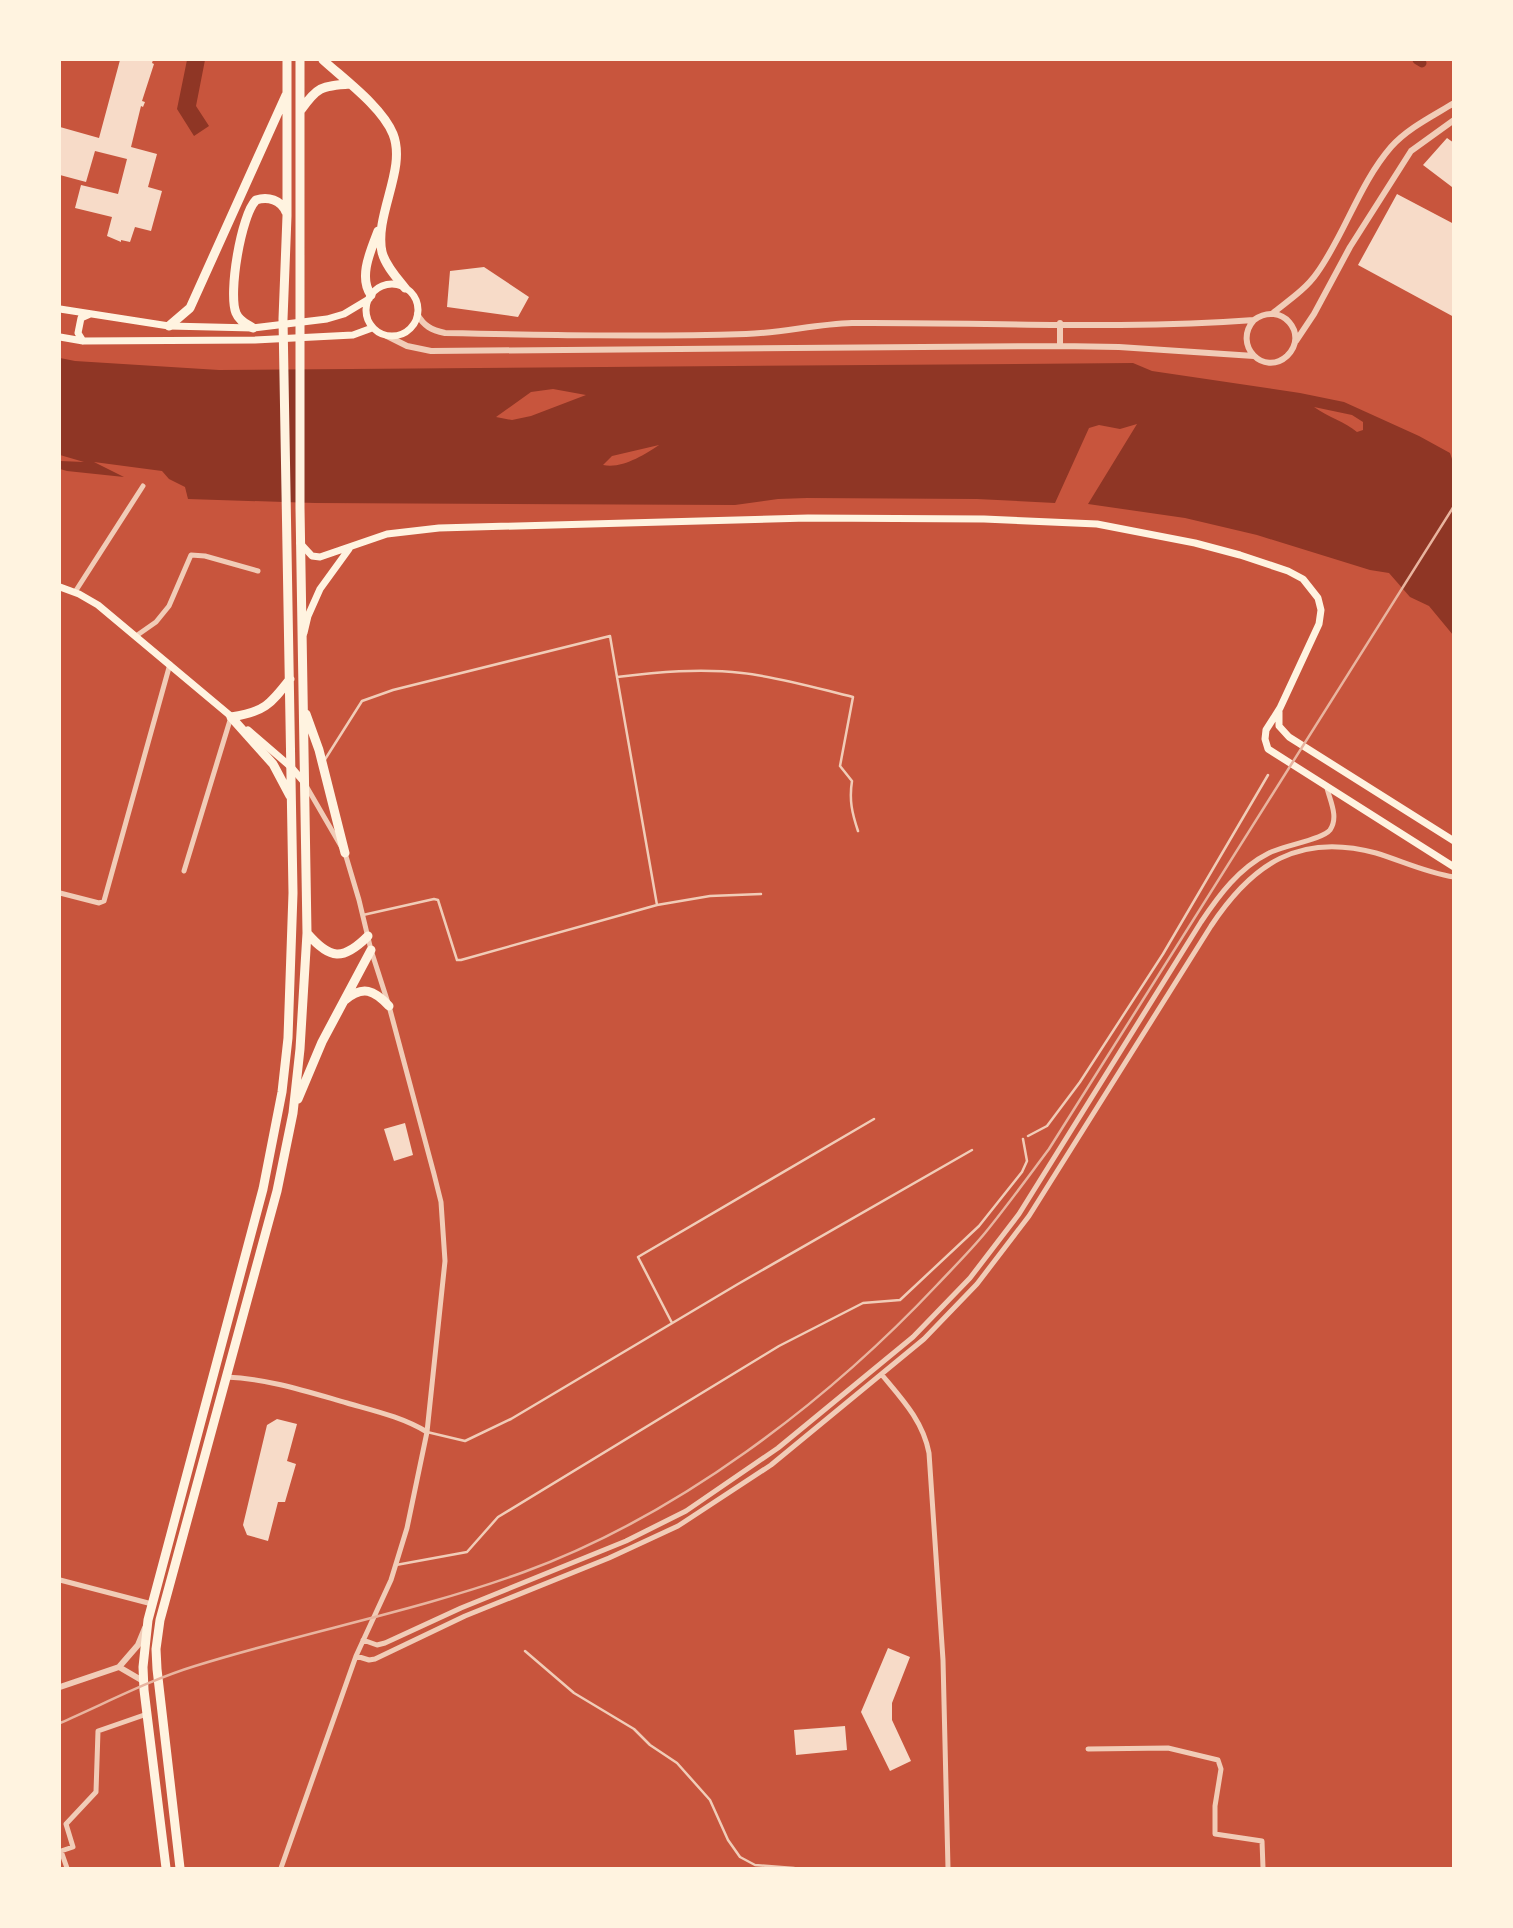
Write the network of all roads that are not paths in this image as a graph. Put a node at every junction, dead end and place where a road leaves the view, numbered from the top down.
1 (287, 60) edge
2 (300, 60) edge
3 (323, 60) edge
4 (350, 84) junction
5 (288, 90) junction
6 (1454, 103) edge
7 (301, 110) junction
8 (1454, 120) edge
9 (384, 213) junction
10 (287, 216) junction
11 (405, 288) junction
12 (370, 297) junction
13 (60, 309) edge
14 (1273, 313) junction
15 (91, 314) junction
16 (417, 314) junction
17 (1254, 320) junction
18 (1060, 323) junction
19 (169, 326) junction
20 (253, 328) junction
21 (372, 328) junction
22 (387, 336) junction
23 (60, 337) edge
24 (83, 341) junction
25 (1295, 342) junction
26 (1060, 346) junction
27 (1254, 356) junction
28 (144, 486) dead end
29 (300, 543) junction
30 (349, 548) junction
31 (258, 570) dead end
32 (60, 587) edge
33 (75, 592) junction
34 (136, 636) junction
35 (302, 639) junction
36 (289, 640) junction
37 (170, 664) junction
38 (617, 677) junction
39 (290, 679) junction
40 (303, 705) junction
41 (1280, 708) junction
42 (231, 716) junction
43 (323, 764) junction
44 (291, 767) junction
45 (1268, 775) dead end
46 (304, 782) junction
47 (1327, 788) junction
48 (292, 799) junction
49 (858, 831) dead end
50 (1454, 841) edge
51 (345, 853) junction
52 (1454, 867) edge
53 (184, 872) dead end
54 (1454, 877) edge
55 (60, 893) edge
56 (761, 894) dead end
57 (657, 905) junction
58 (363, 915) junction
59 (307, 933) junction
60 (368, 936) junction
61 (371, 950) junction
62 (1167, 976) junction
63 (1175, 982) junction
64 (341, 1003) junction
65 (389, 1006) junction
66 (1101, 1085) junction
67 (1108, 1090) junction
68 (293, 1114) junction
69 (874, 1119) dead end
70 (1028, 1136) dead end
71 (1023, 1139) dead end
72 (972, 1150) dead end
73 (672, 1323) junction
74 (882, 1374) junction
75 (226, 1377) junction
76 (427, 1432) junction
77 (396, 1565) junction
78 (60, 1580) edge
79 (152, 1604) junction
80 (148, 1620) junction
81 (363, 1640) junction
82 (525, 1651) dead end
83 (356, 1656) junction
84 (119, 1667) junction
85 (144, 1681) junction
86 (60, 1687) edge
87 (147, 1714) junction
88 (1088, 1749) dead end
89 (67, 1868) edge
90 (166, 1868) edge
91 (180, 1868) edge
92 (281, 1868) edge
93 (794, 1868) edge
94 (948, 1868) edge
95 (1264, 1868) edge

1 - 5 highway
2 - 7 highway
3 - 4 highway
4 - 7 highway
4 - 9 highway
5 - 10 highway
5 - 19 highway
6 - 14 street
7 - 29 highway
8 - 25 street
9 - 11 highway
9 - 12 highway
10 - 20 highway
10 - 36 highway
11 - 12 main road
11 - 16 main road
12 - 20 main road
12 - 21 main road
13 - 15 main road
14 - 17 street
14 - 25 street
15 - 19 main road
15 - 24 main road
16 - 18 street
16 - 22 main road
17 - 18 street
17 - 27 street
18 - 26 street
19 - 20 main road
21 - 22 main road
21 - 24 main road
22 - 26 street
23 - 24 main road
25 - 27 street
26 - 27 street
28 - 33 street
29 - 30 main road
29 - 35 highway
30 - 35 main road
30 - 41 main road
31 - 34 street
32 - 33 main road
33 - 34 main road
34 - 37 main road
35 - 36 highway
35 - 40 highway
36 - 39 highway
37 - 42 main road
37 - 55 street
38 - 43 lane
38 - 49 lane
38 - 57 lane
39 - 42 highway
39 - 44 highway
40 - 43 highway
40 - 46 highway
41 - 47 main road
41 - 50 main road
42 - 44 main road
42 - 48 highway
42 - 53 street
43 - 51 highway
44 - 46 main road
44 - 48 highway
45 - 70 lane
46 - 51 street
46 - 59 highway
47 - 52 main road
47 - 62 street
48 - 79 highway
51 - 58 street
54 - 63 street
56 - 57 lane
57 - 58 lane
58 - 60 street
59 - 60 highway
59 - 68 highway
60 - 61 street
61 - 64 highway
61 - 65 street
62 - 63 street
62 - 66 street
63 - 67 street
64 - 65 highway
64 - 68 highway
65 - 76 street
66 - 67 street
66 - 81 street
67 - 74 street
68 - 75 highway
69 - 73 lane
71 - 77 lane
72 - 73 lane
73 - 76 lane
74 - 83 street
74 - 94 street
75 - 76 street
75 - 91 highway
76 - 77 street
77 - 81 street
78 - 79 street
79 - 80 highway
80 - 84 street
80 - 85 highway
81 - 83 street
82 - 93 lane
83 - 92 street
84 - 85 street
84 - 86 street
85 - 87 highway
87 - 89 street
87 - 90 highway
88 - 95 street

